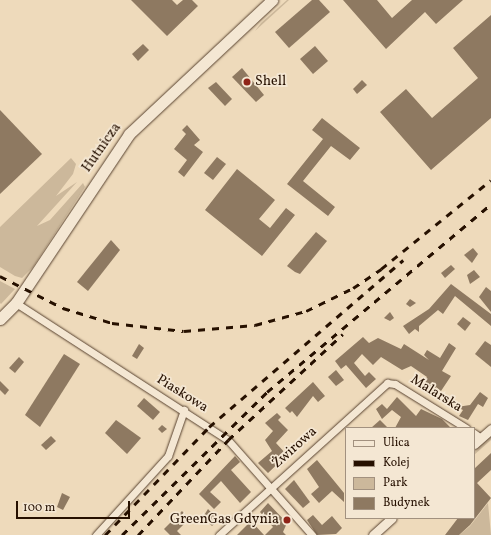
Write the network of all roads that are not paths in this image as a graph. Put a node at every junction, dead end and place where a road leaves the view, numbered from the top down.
1 (272, 0) edge
2 (16, 303) junction
3 (0, 319) edge
4 (391, 383) joint
5 (184, 410) junction
6 (464, 427) edge
7 (491, 429) edge
8 (478, 435) edge
9 (270, 488) junction
10 (391, 519) edge
11 (96, 535) edge
12 (219, 535) edge
13 (312, 535) edge
14 (372, 535) edge

1 - 2 main road, Hutnicza
2 - 3 main road, Hutnicza
2 - 5 street, Piaskowa
4 - 6 street, Malarska
4 - 9 street, Żwirowa
5 - 9 street, Piaskowa
5 - 11 street
7 - 8 street
9 - 12 street, Żwirowa
9 - 13 street, Piaskowa
10 - 14 street

